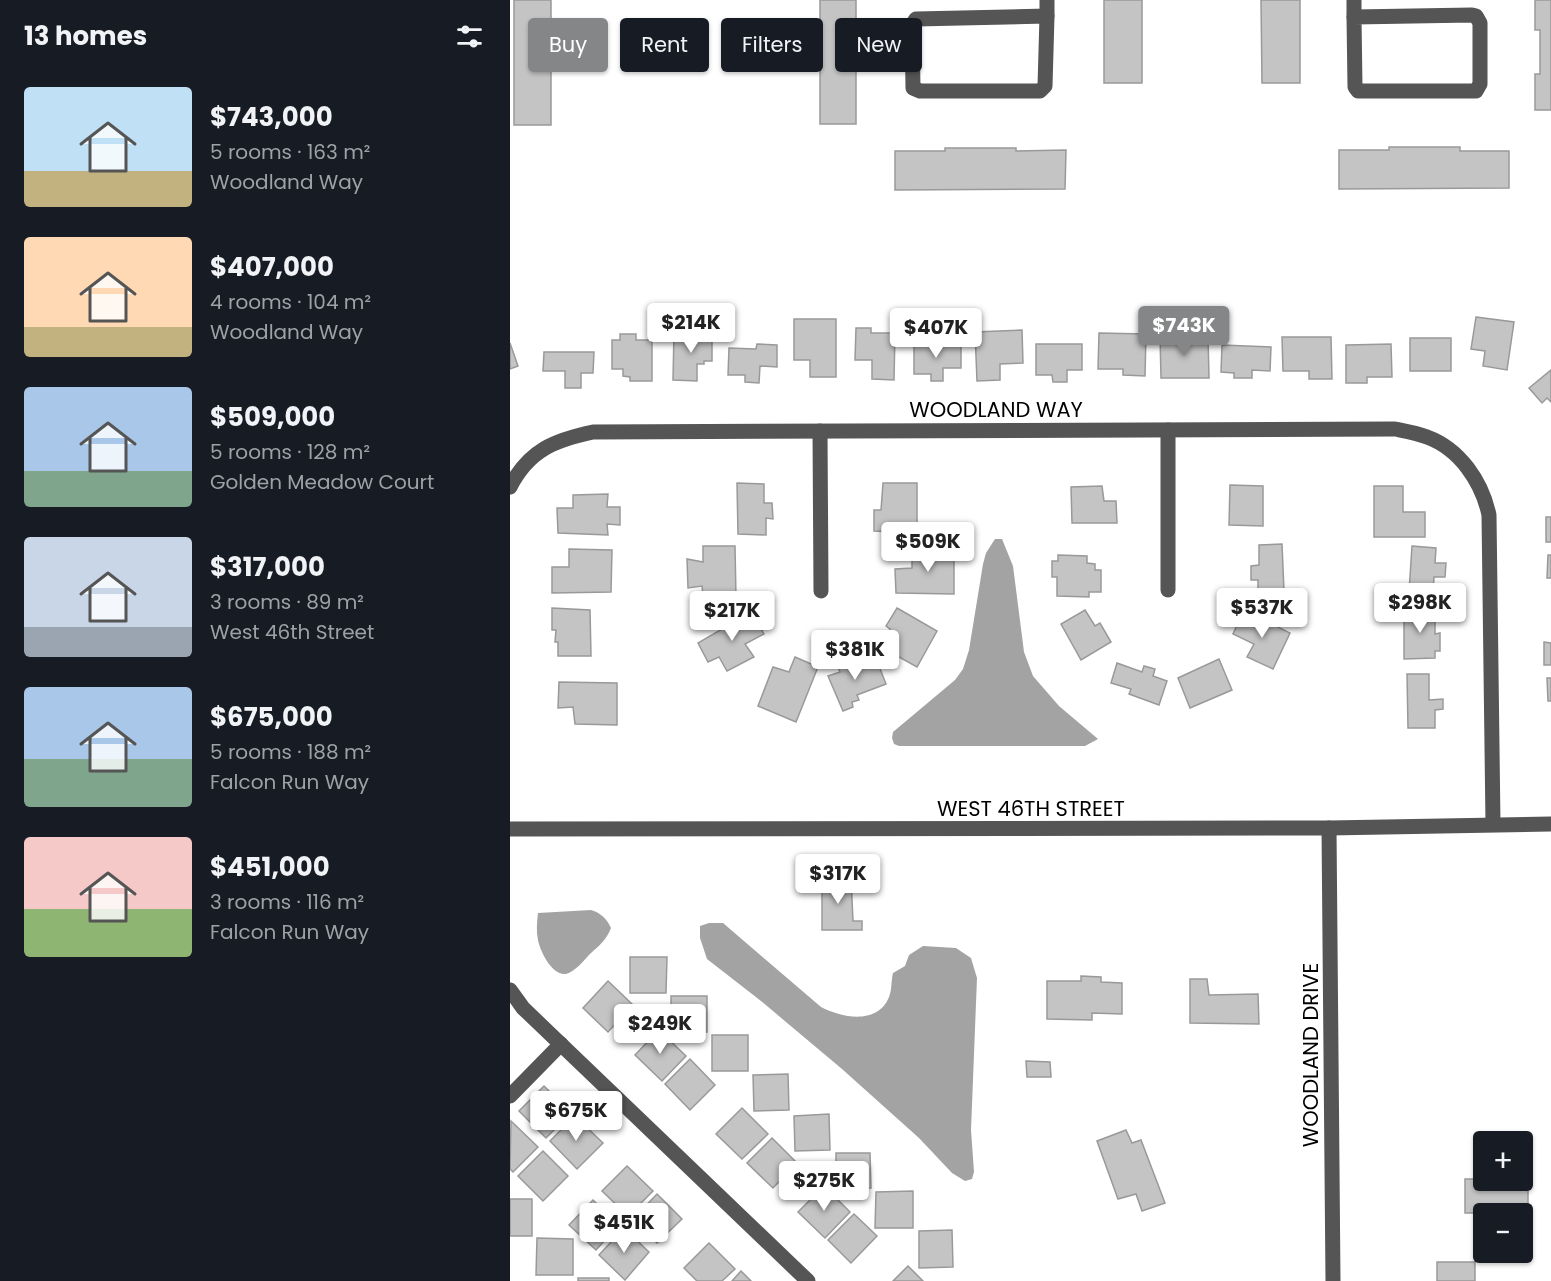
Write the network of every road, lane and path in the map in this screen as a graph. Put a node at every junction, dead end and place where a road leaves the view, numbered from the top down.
1 (1047, 0) edge
2 (1354, 0) edge
3 (1047, 16) junction
4 (1354, 17) junction
5 (1168, 430) junction
6 (820, 431) junction
7 (510, 487) edge
8 (1168, 590) dead end
9 (821, 591) dead end
10 (1493, 824) junction
11 (1551, 824) edge
12 (1329, 828) junction
13 (510, 829) edge
14 (510, 990) edge
15 (561, 1044) junction
16 (510, 1096) edge
17 (808, 1281) edge
18 (1333, 1281) edge

1 - 3 street
2 - 4 street
3 - 3 street
4 - 4 street
5 - 6 street, WOODLAND WAY
5 - 8 street
5 - 10 street, WOODLAND WAY
6 - 7 street, WOODLAND WAY
6 - 9 street
10 - 11 street, WEST 46TH STREET
10 - 12 street, WEST 46TH STREET
12 - 13 street, WEST 46TH STREET
12 - 18 street, WOODLAND DRIVE
14 - 15 street
15 - 16 street
15 - 17 street

